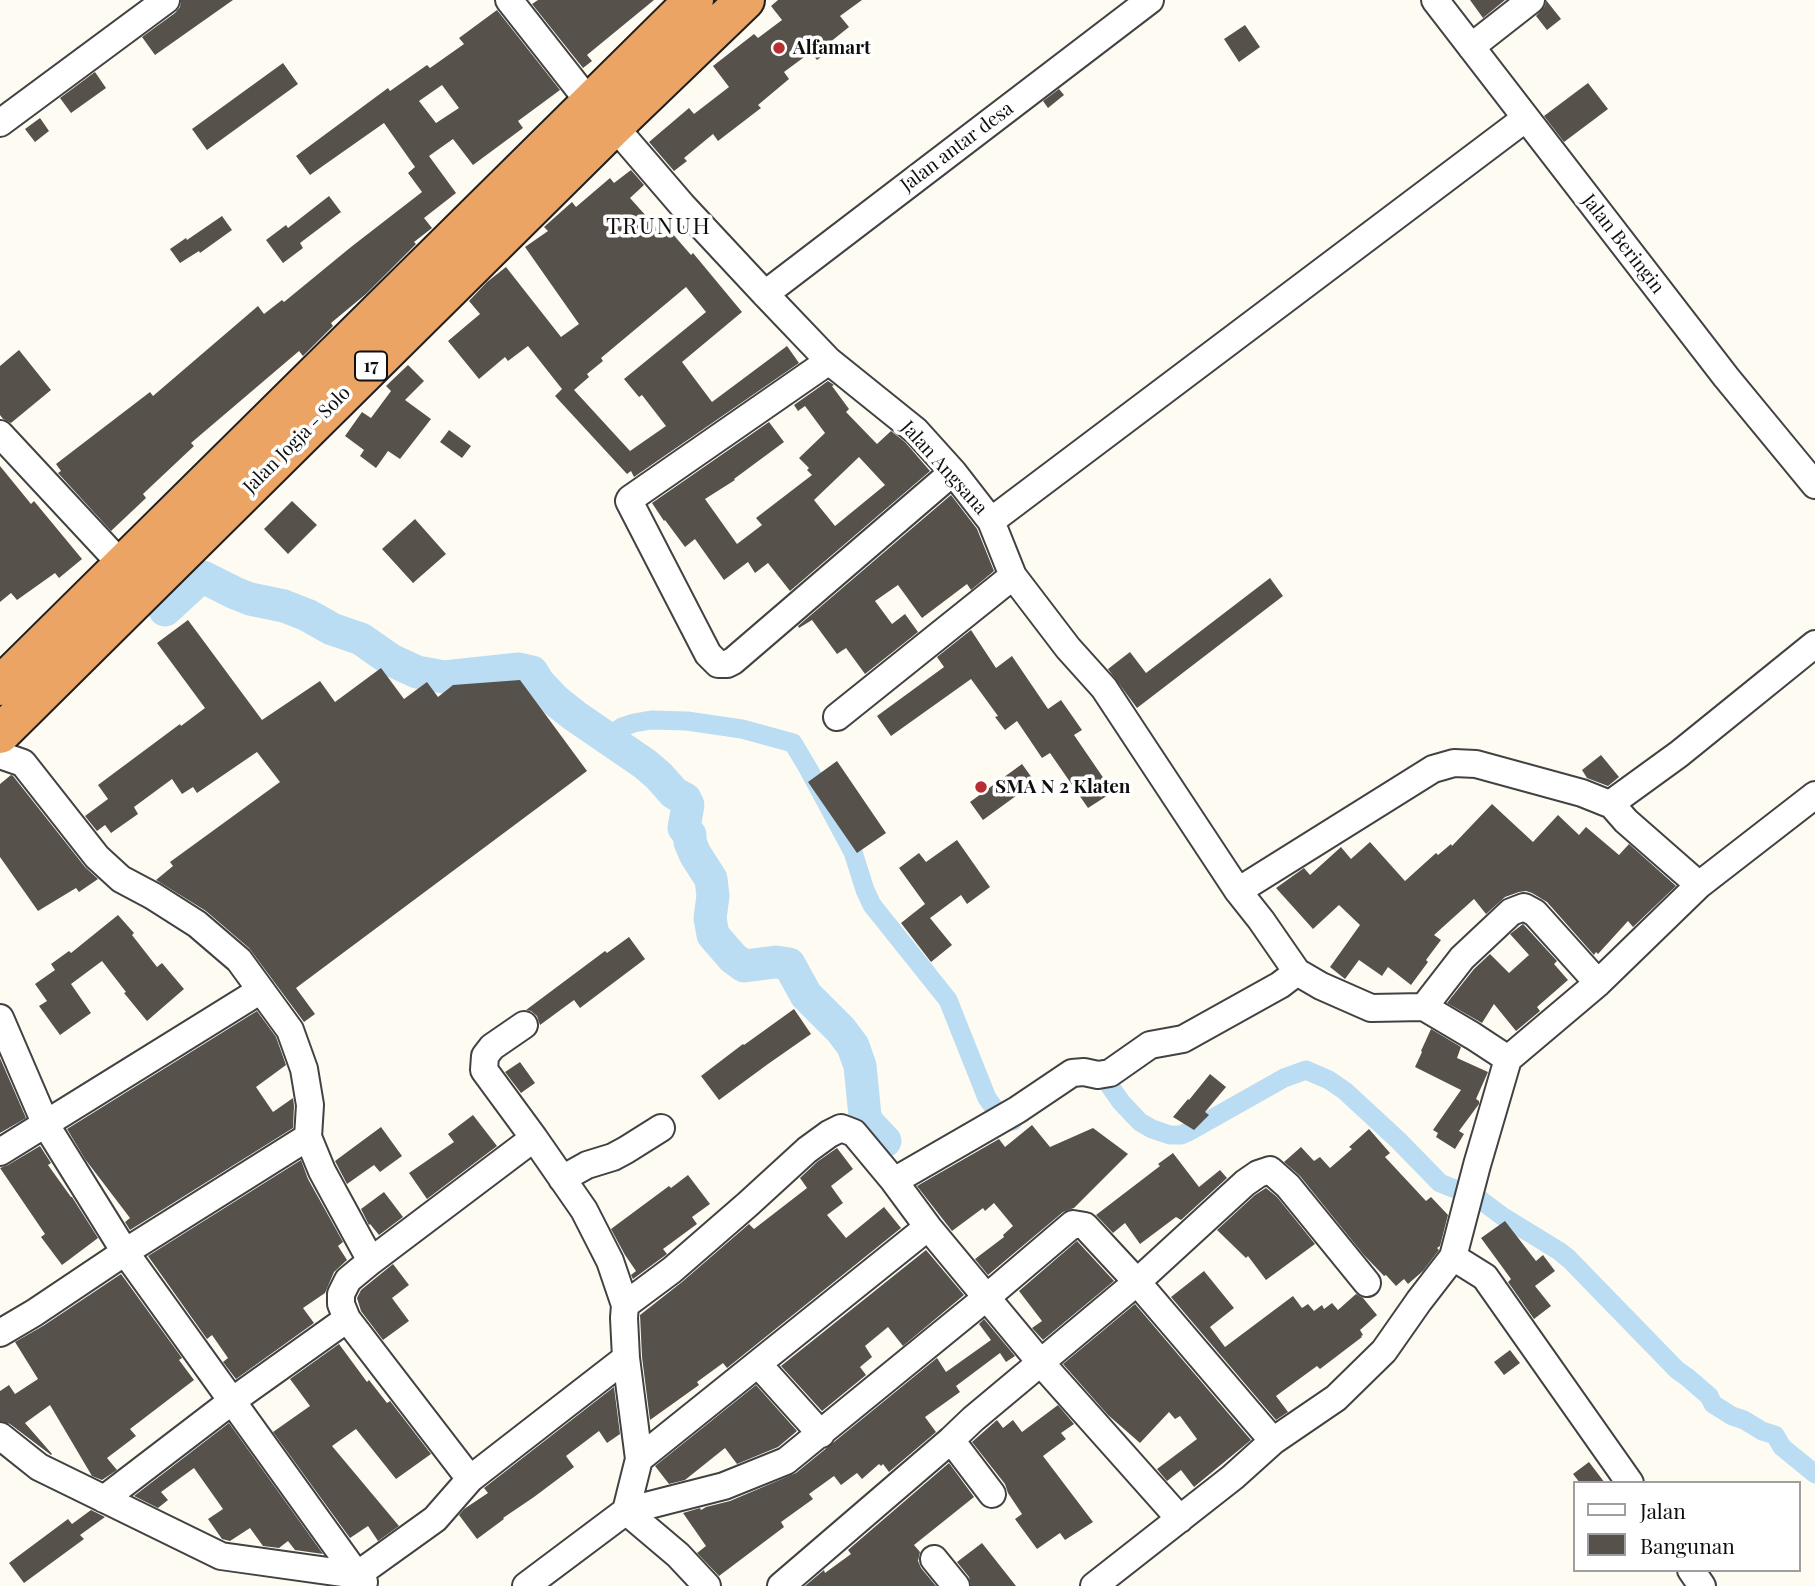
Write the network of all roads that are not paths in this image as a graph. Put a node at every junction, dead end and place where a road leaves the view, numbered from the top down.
1 (166, 0) edge
2 (509, 0) edge
3 (694, 0) edge
4 (745, 0) edge
5 (1150, 0) edge
6 (1435, 0) edge
7 (1531, 0) edge
8 (1471, 47) junction
9 (602, 115) junction
10 (1526, 118) junction
11 (0, 123) edge
12 (765, 295) junction
13 (829, 360) junction
14 (0, 434) edge
15 (953, 472) junction
16 (1815, 485) edge
17 (991, 522) junction
18 (122, 565) junction
19 (1013, 576) junction
20 (1815, 644) edge
21 (0, 686) edge
22 (837, 717) dead end
23 (0, 734) edge
24 (0, 755) edge
25 (1815, 795) edge
26 (1612, 805) junction
27 (1699, 885) junction
28 (1238, 891) junction
29 (1297, 972) junction
30 (1598, 983) junction
31 (261, 990) junction
32 (1424, 1007) junction
33 (0, 1018) edge
34 (524, 1025) dead end
35 (1508, 1059) junction
36 (46, 1125) junction
37 (661, 1128) dead end
38 (308, 1137) junction
39 (534, 1138) junction
40 (0, 1152) edge
41 (562, 1179) junction
42 (894, 1181) junction
43 (928, 1227) junction
44 (125, 1252) junction
45 (1453, 1257) junction
46 (371, 1261) junction
47 (1137, 1282) junction
48 (1367, 1283) dead end
49 (987, 1297) junction
50 (625, 1304) junction
51 (347, 1319) junction
52 (0, 1333) edge
53 (626, 1358) junction
54 (1041, 1363) junction
55 (758, 1364) junction
56 (232, 1401) junction
57 (821, 1434) junction
58 (0, 1436) edge
59 (951, 1440) junction
60 (1273, 1441) junction
61 (639, 1459) junction
62 (470, 1479) junction
63 (1629, 1481) edge
64 (992, 1494) dead end
65 (104, 1499) junction
66 (626, 1511) junction
67 (1180, 1520) junction
68 (934, 1559) dead end
69 (362, 1581) edge
70 (526, 1586) edge
71 (707, 1586) edge
72 (782, 1586) edge
73 (956, 1586) edge
74 (1094, 1586) edge

1 - 11 street
2 - 9 street, Jalan Angsana
3 - 9 highway, Jalan Jogja - Solo / 17
4 - 9 highway, Jalan Jogja - Solo / 17
5 - 12 street, Jalan antar desa
6 - 8 street, Jalan Beringin
7 - 8 street
8 - 10 street, Jalan Beringin
9 - 12 street, Jalan Angsana
9 - 18 highway, Jalan Jogja - Solo / 17
9 - 23 highway, Jalan Jogja - Solo / 17
10 - 16 street, Jalan Beringin
10 - 17 street
12 - 13 street, Jalan Angsana
13 - 15 street, Jalan Angsana
13 - 15 street
14 - 18 street
15 - 17 street, Jalan Angsana
17 - 19 street, Jalan Angsana
18 - 21 highway, Jalan Jogja - Solo / 17
19 - 22 street
19 - 28 street, Jalan Angsana
20 - 26 street
24 - 31 street
25 - 27 street
26 - 27 street
26 - 28 street
27 - 30 street
28 - 29 street, Jalan Angsana
29 - 32 street
29 - 42 street
30 - 32 street
30 - 35 street
31 - 36 street
31 - 38 street
32 - 35 street
33 - 36 street
34 - 39 street
35 - 45 street
36 - 40 street
36 - 44 street
37 - 41 street
38 - 44 street
38 - 46 street
39 - 41 street
39 - 46 street
41 - 50 street
42 - 43 street
42 - 50 street
43 - 49 street
43 - 55 street
44 - 52 street
44 - 56 street
45 - 60 street
45 - 63 street
46 - 51 street
47 - 48 street
47 - 49 street
47 - 54 street
47 - 60 street
49 - 54 street
49 - 57 street
50 - 53 street
51 - 56 street
51 - 62 street
53 - 61 street
53 - 62 street
54 - 59 street
54 - 67 street
55 - 57 street
55 - 61 street
56 - 65 street
56 - 69 street
57 - 66 street
58 - 65 street
59 - 64 street
59 - 72 street
60 - 67 street
61 - 66 street
62 - 69 street
65 - 69 street
66 - 70 street
66 - 71 street
67 - 74 street
68 - 73 street

